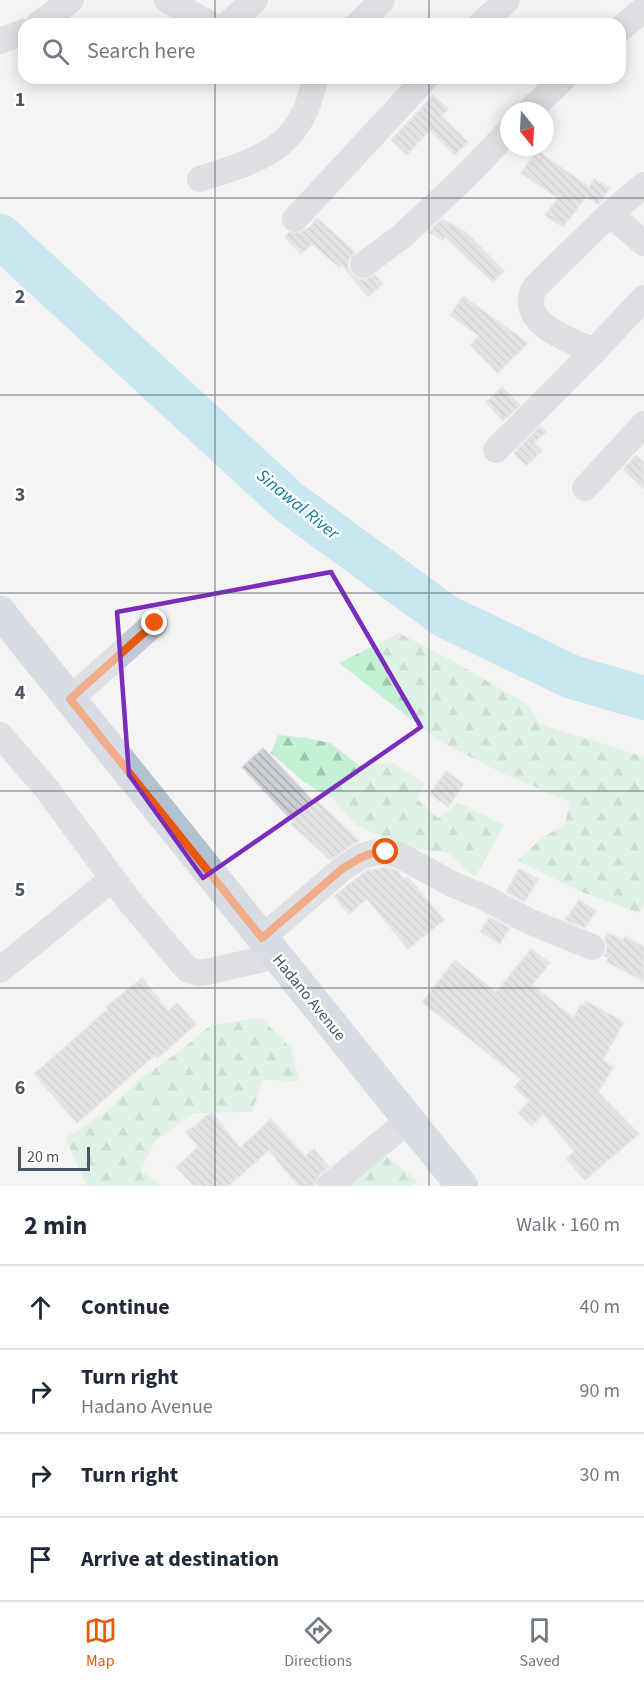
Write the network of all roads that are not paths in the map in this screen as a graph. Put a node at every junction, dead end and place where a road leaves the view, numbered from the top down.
1 (71, 0) edge
2 (166, 0) edge
3 (255, 0) edge
4 (382, 0) edge
5 (507, 0) edge
6 (644, 9) edge
7 (47, 18) edge
8 (199, 18) edge
9 (235, 18) edge
10 (364, 18) edge
11 (488, 18) edge
12 (626, 24) edge
13 (18, 34) edge
14 (0, 41) edge
15 (314, 84) edge
16 (420, 84) edge
17 (558, 84) edge
18 (539, 102) edge
19 (500, 140) edge
20 (200, 178) dead end
21 (644, 184) edge
22 (610, 214) junction
23 (295, 219) dead end
24 (644, 243) edge
25 (363, 265) dead end
26 (644, 298) edge
27 (594, 351) junction
28 (644, 424) edge
29 (496, 450) dead end
30 (585, 489) dead end
31 (0, 612) edge
32 (155, 623) dead end
33 (70, 699) junction
34 (0, 735) edge
35 (112, 879) junction
36 (269, 947) junction
37 (592, 947) dead end
38 (0, 970) edge
39 (409, 1120) junction
40 (329, 1186) edge
41 (462, 1186) edge

1 - 7 street
2 - 8 street
3 - 9 street
4 - 10 street
5 - 11 street
6 - 12 street
13 - 14 street
15 - 20 street
16 - 23 street
17 - 18 street
19 - 25 street
21 - 22 street
22 - 24 street
22 - 27 street
26 - 27 street
27 - 29 street
28 - 30 street
31 - 33 main road, Hadano Avenue
32 - 33 street
33 - 36 main road, Hadano Avenue
34 - 35 street
35 - 36 street
35 - 38 street
36 - 37 street
36 - 39 main road, Hadano Avenue
39 - 40 street
39 - 41 main road, Hadano Avenue

